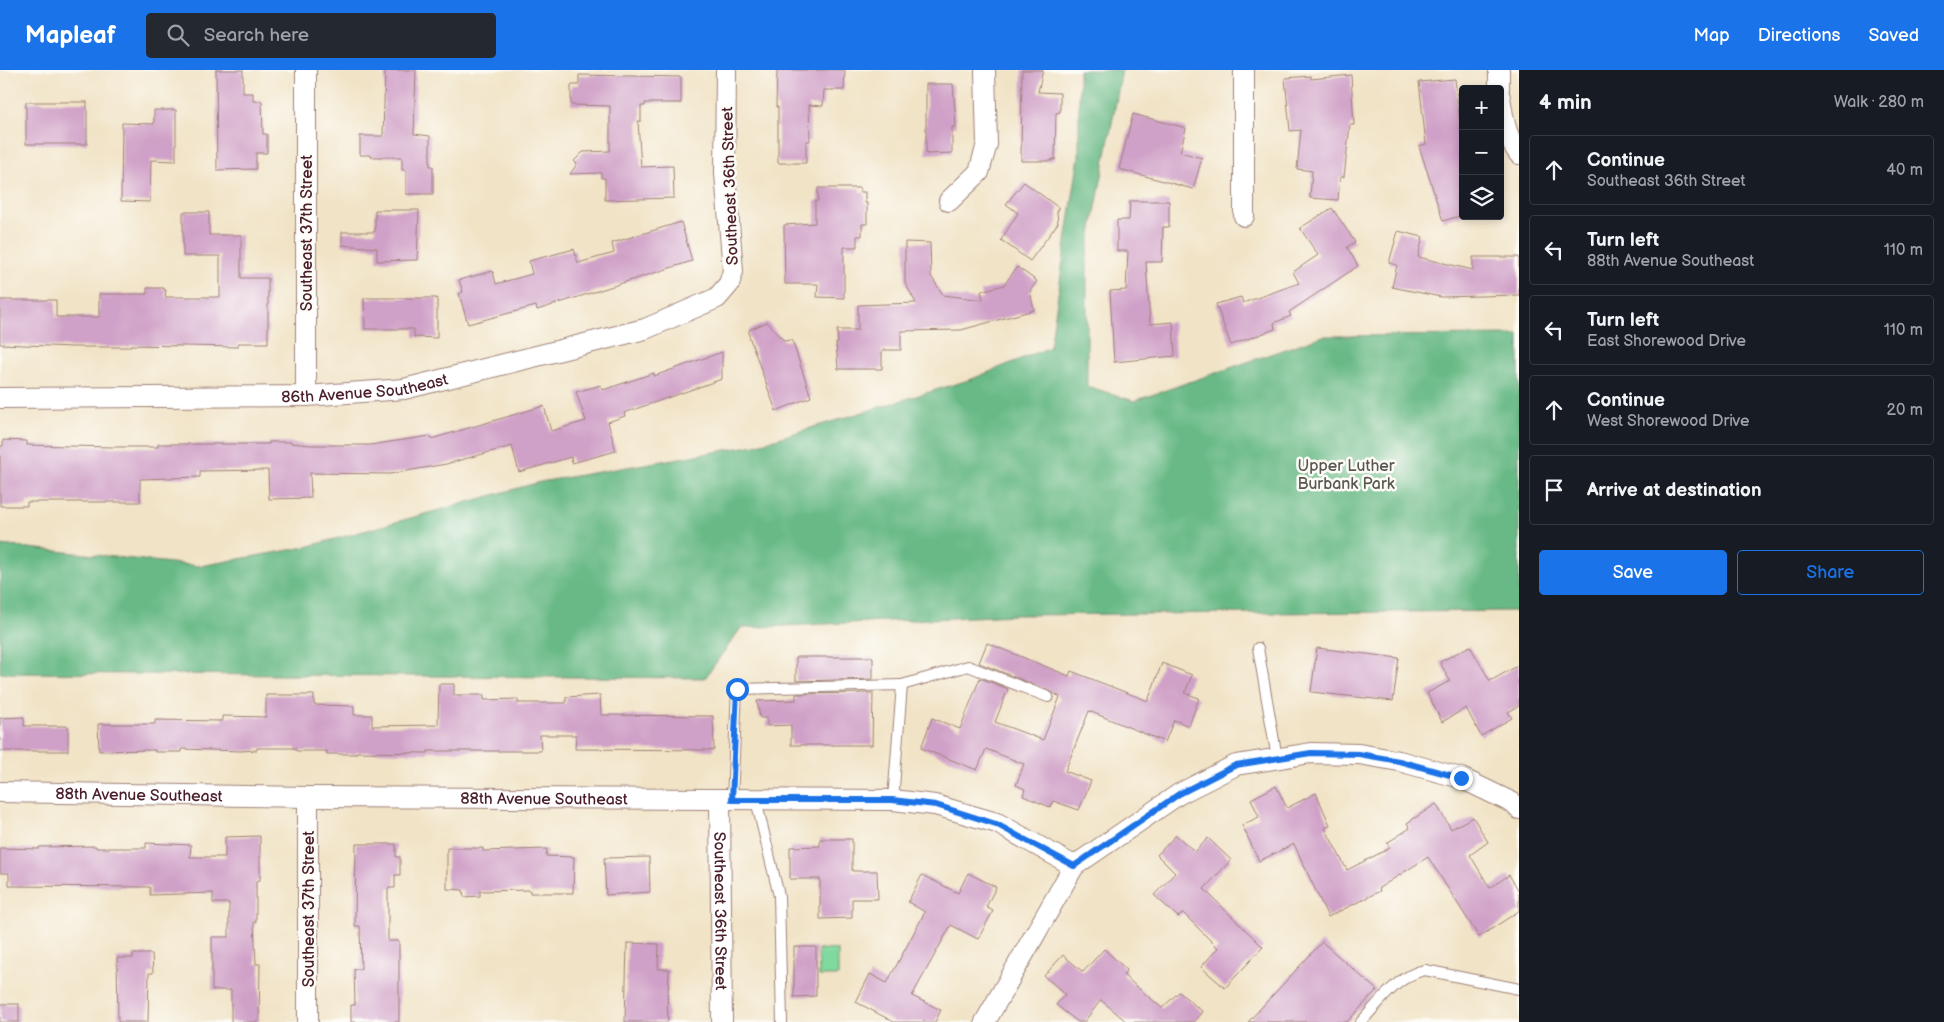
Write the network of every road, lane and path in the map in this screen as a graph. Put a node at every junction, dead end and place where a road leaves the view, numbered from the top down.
1 (306, 70) edge
2 (726, 70) edge
3 (985, 70) edge
4 (1244, 70) edge
5 (1499, 70) edge
6 (1499, 85) edge
7 (1504, 124) edge
8 (1517, 148) edge
9 (949, 201) dead end
10 (1244, 216) dead end
11 (717, 298) joint
12 (306, 396) junction
13 (0, 398) edge
14 (1258, 648) dead end
15 (902, 685) junction
16 (1048, 697) dead end
17 (1277, 758) junction
18 (0, 792) edge
19 (308, 797) junction
20 (726, 800) junction
21 (756, 800) junction
22 (892, 800) junction
23 (1519, 809) edge
24 (1074, 866) junction
25 (1519, 989) edge
26 (308, 1022) edge
27 (722, 1022) edge
28 (782, 1022) edge
29 (985, 1022) edge
30 (1361, 1022) edge

1 - 12 street, Southeast 37th Street
2 - 11 street, Southeast 36th Street
3 - 9 street
4 - 10 street
5 - 6 street
7 - 8 street
11 - 12 street, 86th Avenue Southeast
12 - 13 street, 86th Avenue Southeast
14 - 17 lane
15 - 16 lane
15 - 20 lane, Southeast 36th Street
15 - 22 lane
17 - 23 street
17 - 24 street
18 - 19 street, 88th Avenue Southeast
19 - 20 street, 88th Avenue Southeast
19 - 26 street, Southeast 37th Street
20 - 21 street, 88th Avenue Southeast
20 - 27 street, Southeast 36th Street
21 - 22 street, 88th Avenue Southeast
21 - 28 lane
22 - 24 street, 88th Avenue Southeast
24 - 29 street
25 - 30 lane

